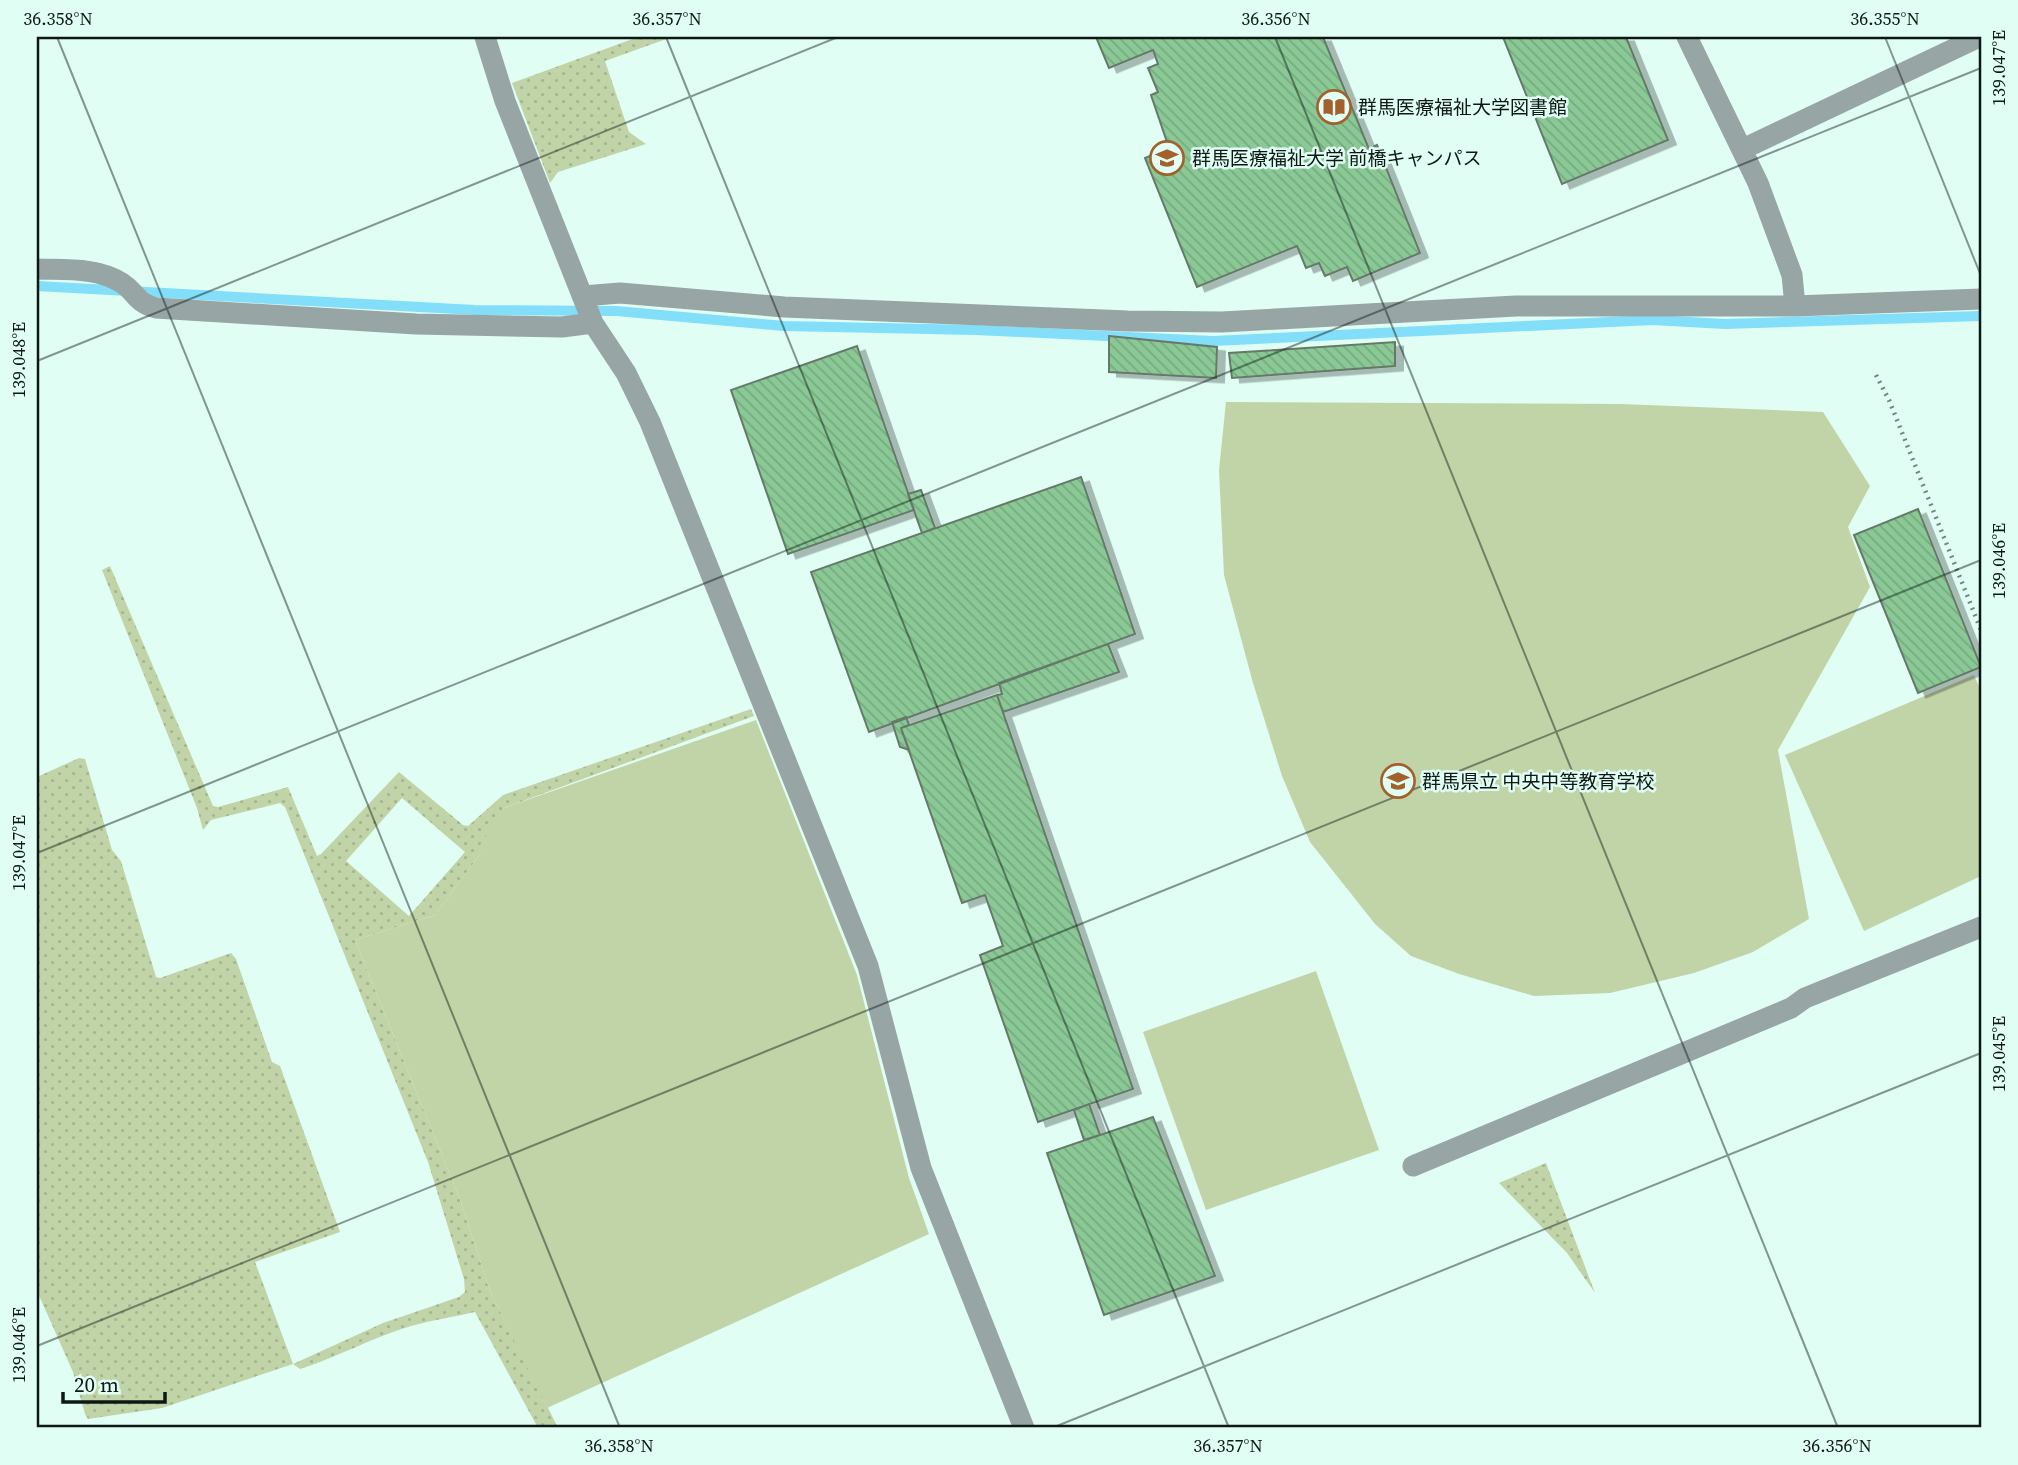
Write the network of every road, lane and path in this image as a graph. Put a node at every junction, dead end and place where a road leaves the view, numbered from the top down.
1 (485, 37) edge
2 (1687, 37) edge
3 (1979, 37) edge
4 (1743, 149) junction
5 (37, 269) edge
6 (1981, 299) edge
7 (1795, 306) junction
8 (588, 310) junction
9 (1876, 375) dead end
10 (1981, 629) edge
11 (1981, 926) edge
12 (1413, 1166) dead end
13 (1024, 1428) edge

1 - 8 street
2 - 4 street
3 - 4 street
4 - 7 street
5 - 8 street
6 - 7 street
7 - 8 street
8 - 13 street
9 - 10 path
11 - 12 street

